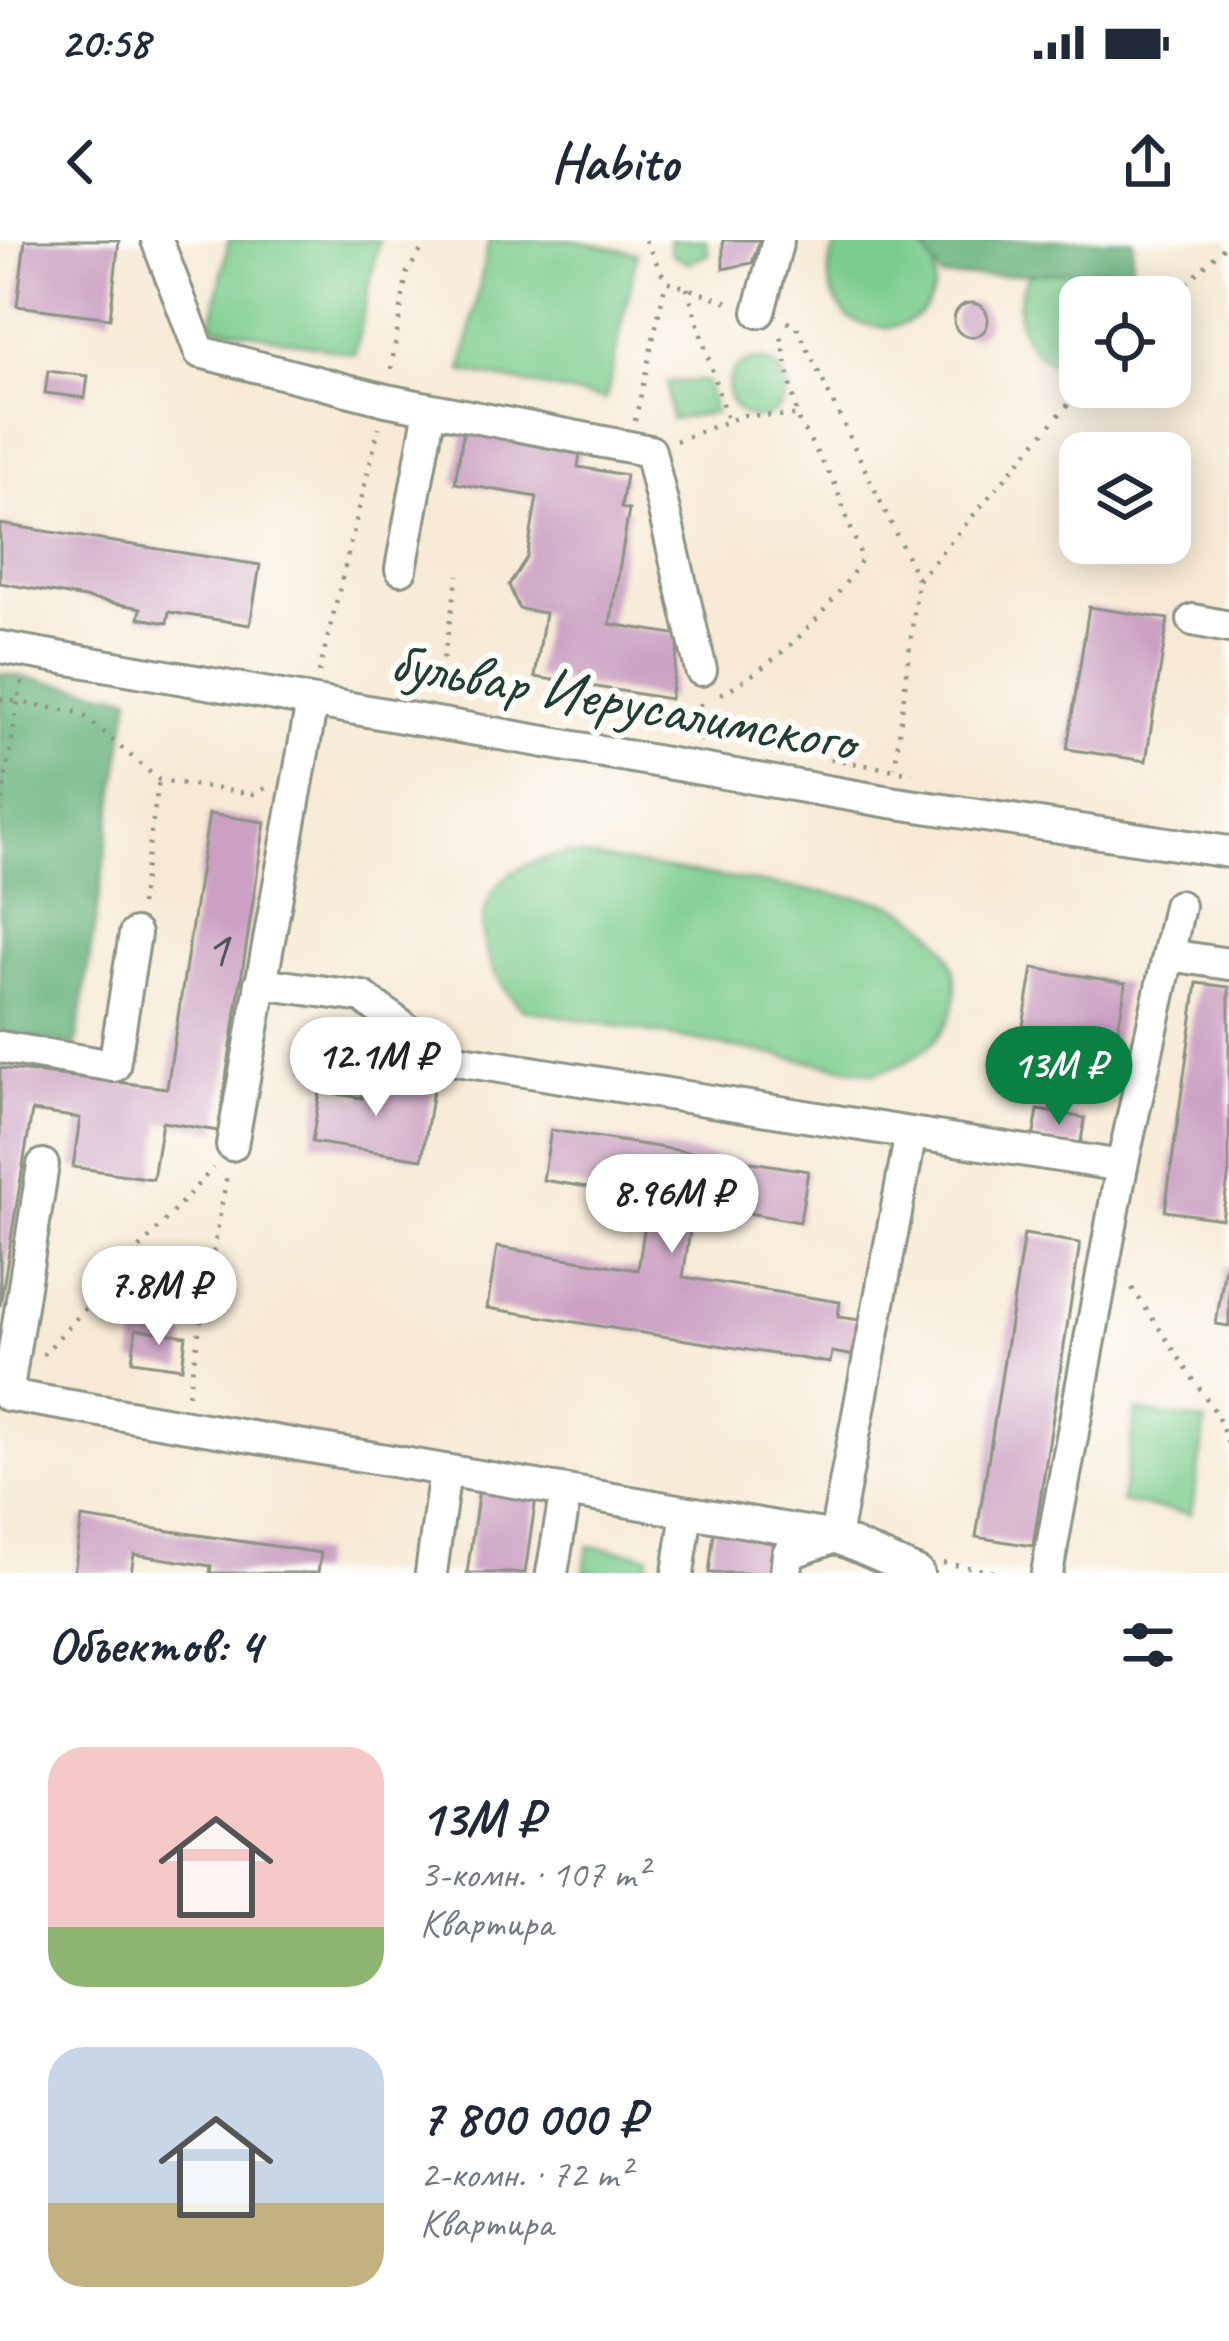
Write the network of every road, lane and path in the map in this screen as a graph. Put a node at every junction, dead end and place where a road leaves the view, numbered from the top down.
1 (157, 240) edge
2 (428, 240) edge
3 (645, 240) edge
4 (778, 240) edge
5 (1229, 242) edge
6 (1191, 279) edge
7 (666, 280) junction
8 (687, 288) junction
9 (759, 312) joint
10 (386, 400) junction
11 (1065, 408) edge
12 (430, 409) junction
13 (797, 416) junction
14 (728, 421) junction
15 (639, 449) junction
16 (401, 569) dead end
17 (458, 575) dead end
18 (918, 580) junction
19 (1193, 620) dead end
20 (1229, 627) edge
21 (0, 647) edge
22 (701, 670) dead end
23 (437, 693) dead end
24 (0, 699) edge
25 (18, 701) junction
26 (312, 701) junction
27 (700, 706) dead end
28 (298, 773) junction
29 (159, 780) junction
30 (890, 802) junction
31 (0, 812) edge
32 (1229, 852) edge
33 (1180, 906) dead end
34 (135, 934) joint
35 (1169, 955) junction
36 (1229, 964) edge
37 (260, 983) junction
38 (0, 1047) edge
39 (911, 1132) junction
40 (232, 1145) junction
41 (44, 1165) dead end
42 (1122, 1166) junction
43 (1107, 1252) junction
44 (39, 1359) dead end
45 (182, 1427) junction
46 (1229, 1446) edge
47 (445, 1471) junction
48 (566, 1491) junction
49 (687, 1512) junction
50 (835, 1537) junction
51 (430, 1573) edge
52 (552, 1573) edge
53 (678, 1573) edge
54 (786, 1573) edge
55 (918, 1573) edge
56 (1047, 1573) edge

1 - 10 street
2 - 10 path
3 - 7 path
4 - 9 street
5 - 6 path
7 - 8 path
7 - 15 path
8 - 9 path
8 - 14 path
10 - 12 street
10 - 26 path
11 - 18 path
12 - 15 street
12 - 16 street
13 - 14 path
13 - 18 path
13 - 27 path
14 - 15 path
15 - 22 street
17 - 23 path
18 - 30 path
19 - 20 street
21 - 26 street, бульвар Иерусалимского
24 - 25 path
25 - 29 path
25 - 31 path
26 - 28 street
26 - 30 street, бульвар Иерусалимского
28 - 29 path
28 - 37 street
29 - 34 path
30 - 32 street, бульвар Иерусалимского
33 - 35 street
34 - 38 street
35 - 36 street
35 - 42 street
37 - 39 street
37 - 40 street
39 - 42 street
39 - 50 street
40 - 44 path
40 - 45 path
41 - 45 street
42 - 43 street
43 - 46 path
43 - 56 street
45 - 47 street
47 - 48 street
47 - 51 street
48 - 49 street
48 - 52 street
49 - 50 street
49 - 53 street
50 - 54 street
50 - 55 street

